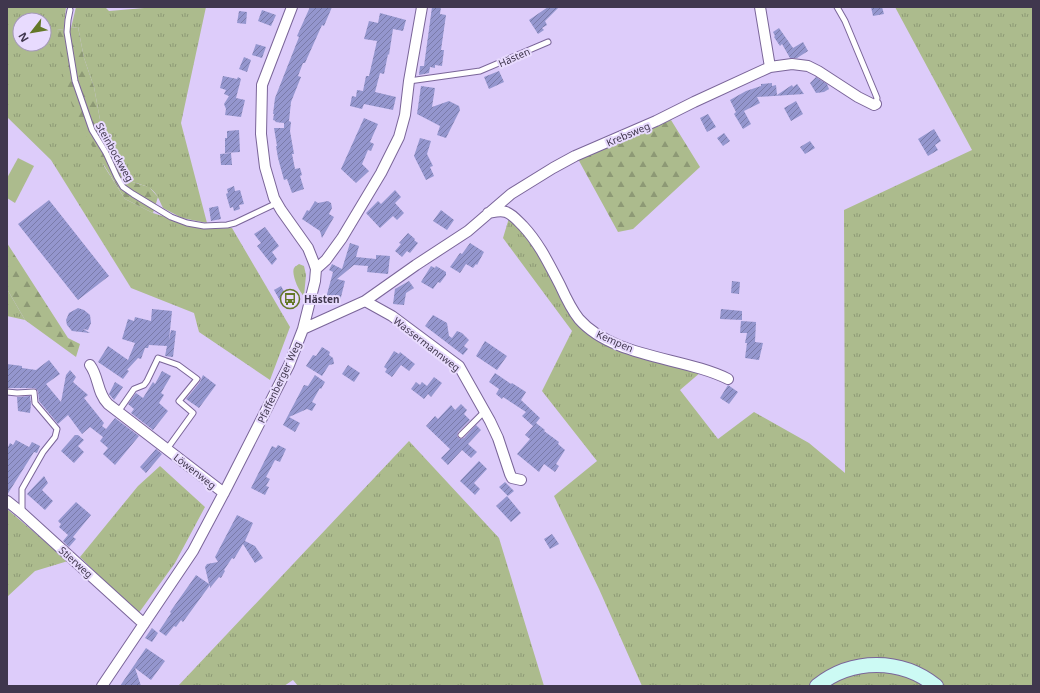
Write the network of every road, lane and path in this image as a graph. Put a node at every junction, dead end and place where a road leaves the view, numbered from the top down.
1 (292, 7) edge
2 (422, 7) edge
3 (760, 7) edge
4 (837, 7) edge
5 (70, 10) dead end
6 (548, 42) dead end
7 (770, 67) junction
8 (409, 81) junction
9 (876, 104) joint
10 (277, 204) junction
11 (488, 213) junction
12 (316, 268) junction
13 (365, 301) junction
14 (303, 329) junction
15 (90, 364) dead end
16 (728, 379) dead end
17 (7, 392) edge
18 (485, 411) junction
19 (118, 412) junction
20 (461, 435) dead end
21 (167, 449) junction
22 (522, 480) dead end
23 (224, 493) junction
24 (7, 501) edge
25 (22, 513) junction
26 (144, 624) junction
27 (102, 686) edge
28 (817, 686) edge
29 (936, 686) edge

1 - 10 street, Pfaffenberger Weg
2 - 8 street
3 - 7 street
4 - 9 lane, Krebsweg
5 - 10 lane, Steinbockweg
6 - 8 lane, Hästen
7 - 9 street, Krebsweg
7 - 11 street, Krebsweg
8 - 12 street
10 - 12 street, Pfaffenberger Weg
11 - 13 street, Krebsweg
11 - 16 street, Kempen
12 - 14 street, Pfaffenberger Weg
13 - 14 street, Krebsweg
13 - 18 street, Wassermannweg
14 - 23 street, Pfaffenberger Weg
15 - 19 street, Löwenweg
17 - 25 lane
18 - 20 lane
18 - 22 street, Wassermannweg
19 - 21 street, Löwenweg
19 - 21 lane, Löwenweg
21 - 23 street, Löwenweg
23 - 26 street, Pfaffenberger Weg
24 - 25 street, Stierweg
25 - 26 street, Stierweg
26 - 27 street, Pfaffenberger Weg
28 - 29 main road

